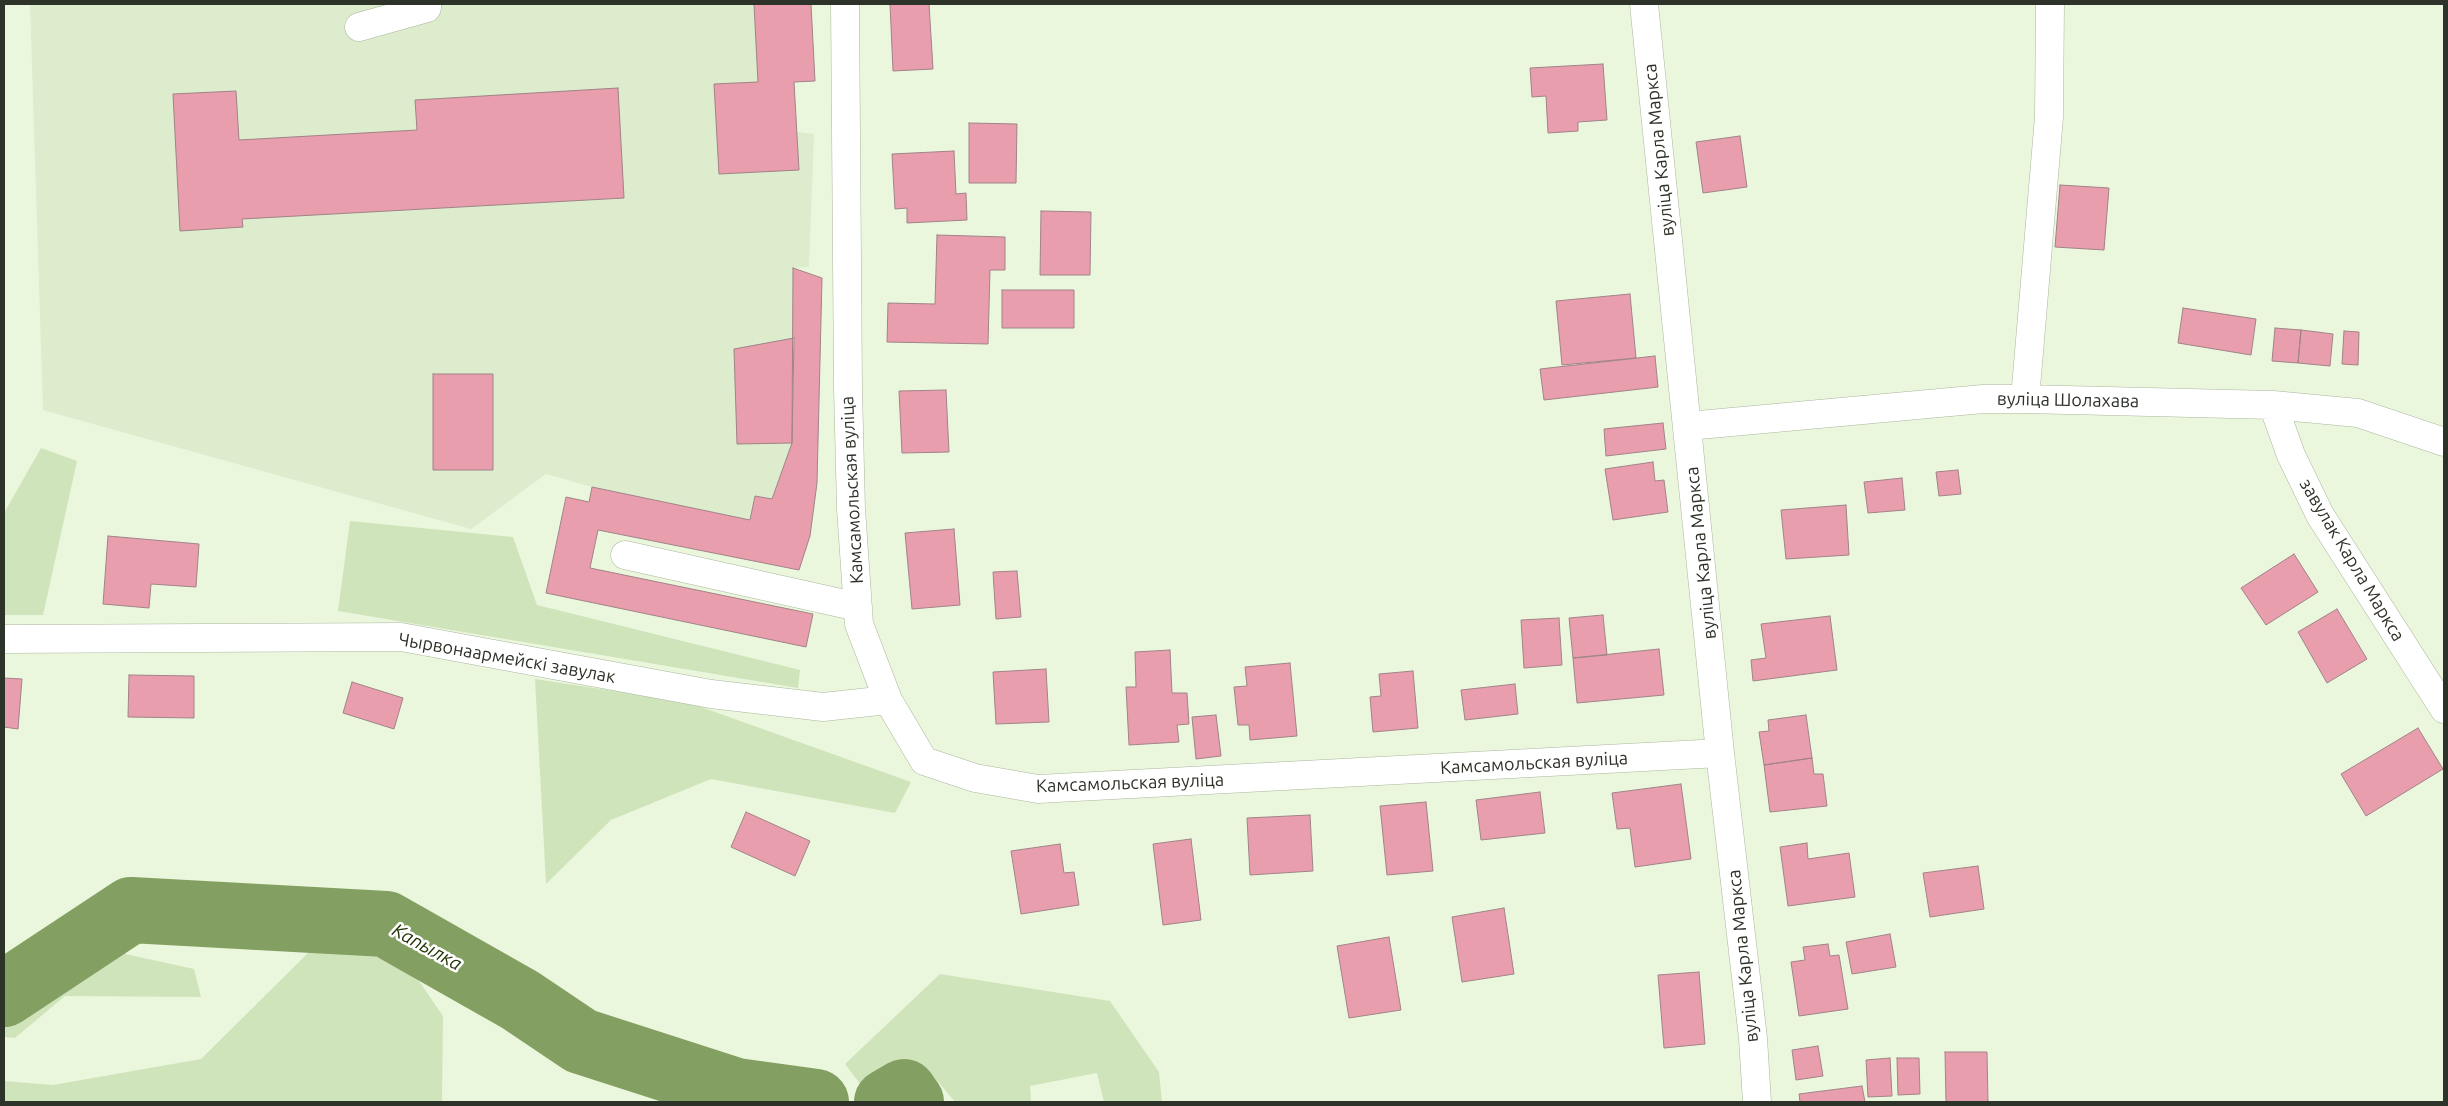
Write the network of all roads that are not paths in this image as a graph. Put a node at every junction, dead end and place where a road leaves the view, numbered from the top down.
1 (427, 4) edge
2 (845, 4) edge
3 (1644, 4) edge
4 (2050, 4) edge
5 (359, 27) dead end
6 (2025, 399) junction
7 (2273, 405) junction
8 (1688, 426) junction
9 (2444, 442) edge
10 (625, 555) dead end
11 (858, 606) junction
12 (4, 639) edge
13 (888, 700) junction
14 (2444, 710) edge
15 (1720, 753) junction
16 (1757, 1102) edge

1 - 5 street
2 - 11 street, Камсамольская вуліца
3 - 8 street, вуліца Карла Маркса
4 - 6 street
6 - 7 street, вуліца Шолахава
6 - 8 street, вуліца Шолахава
7 - 9 street, вуліца Шолахава
7 - 14 street, завулак Карла Маркса
8 - 15 street, вуліца Карла Маркса
10 - 11 street
11 - 13 street, Камсамольская вуліца
12 - 13 street, Чырвонаармейскі завулак
13 - 15 street, Камсамольская вуліца
15 - 16 street, вуліца Карла Маркса

